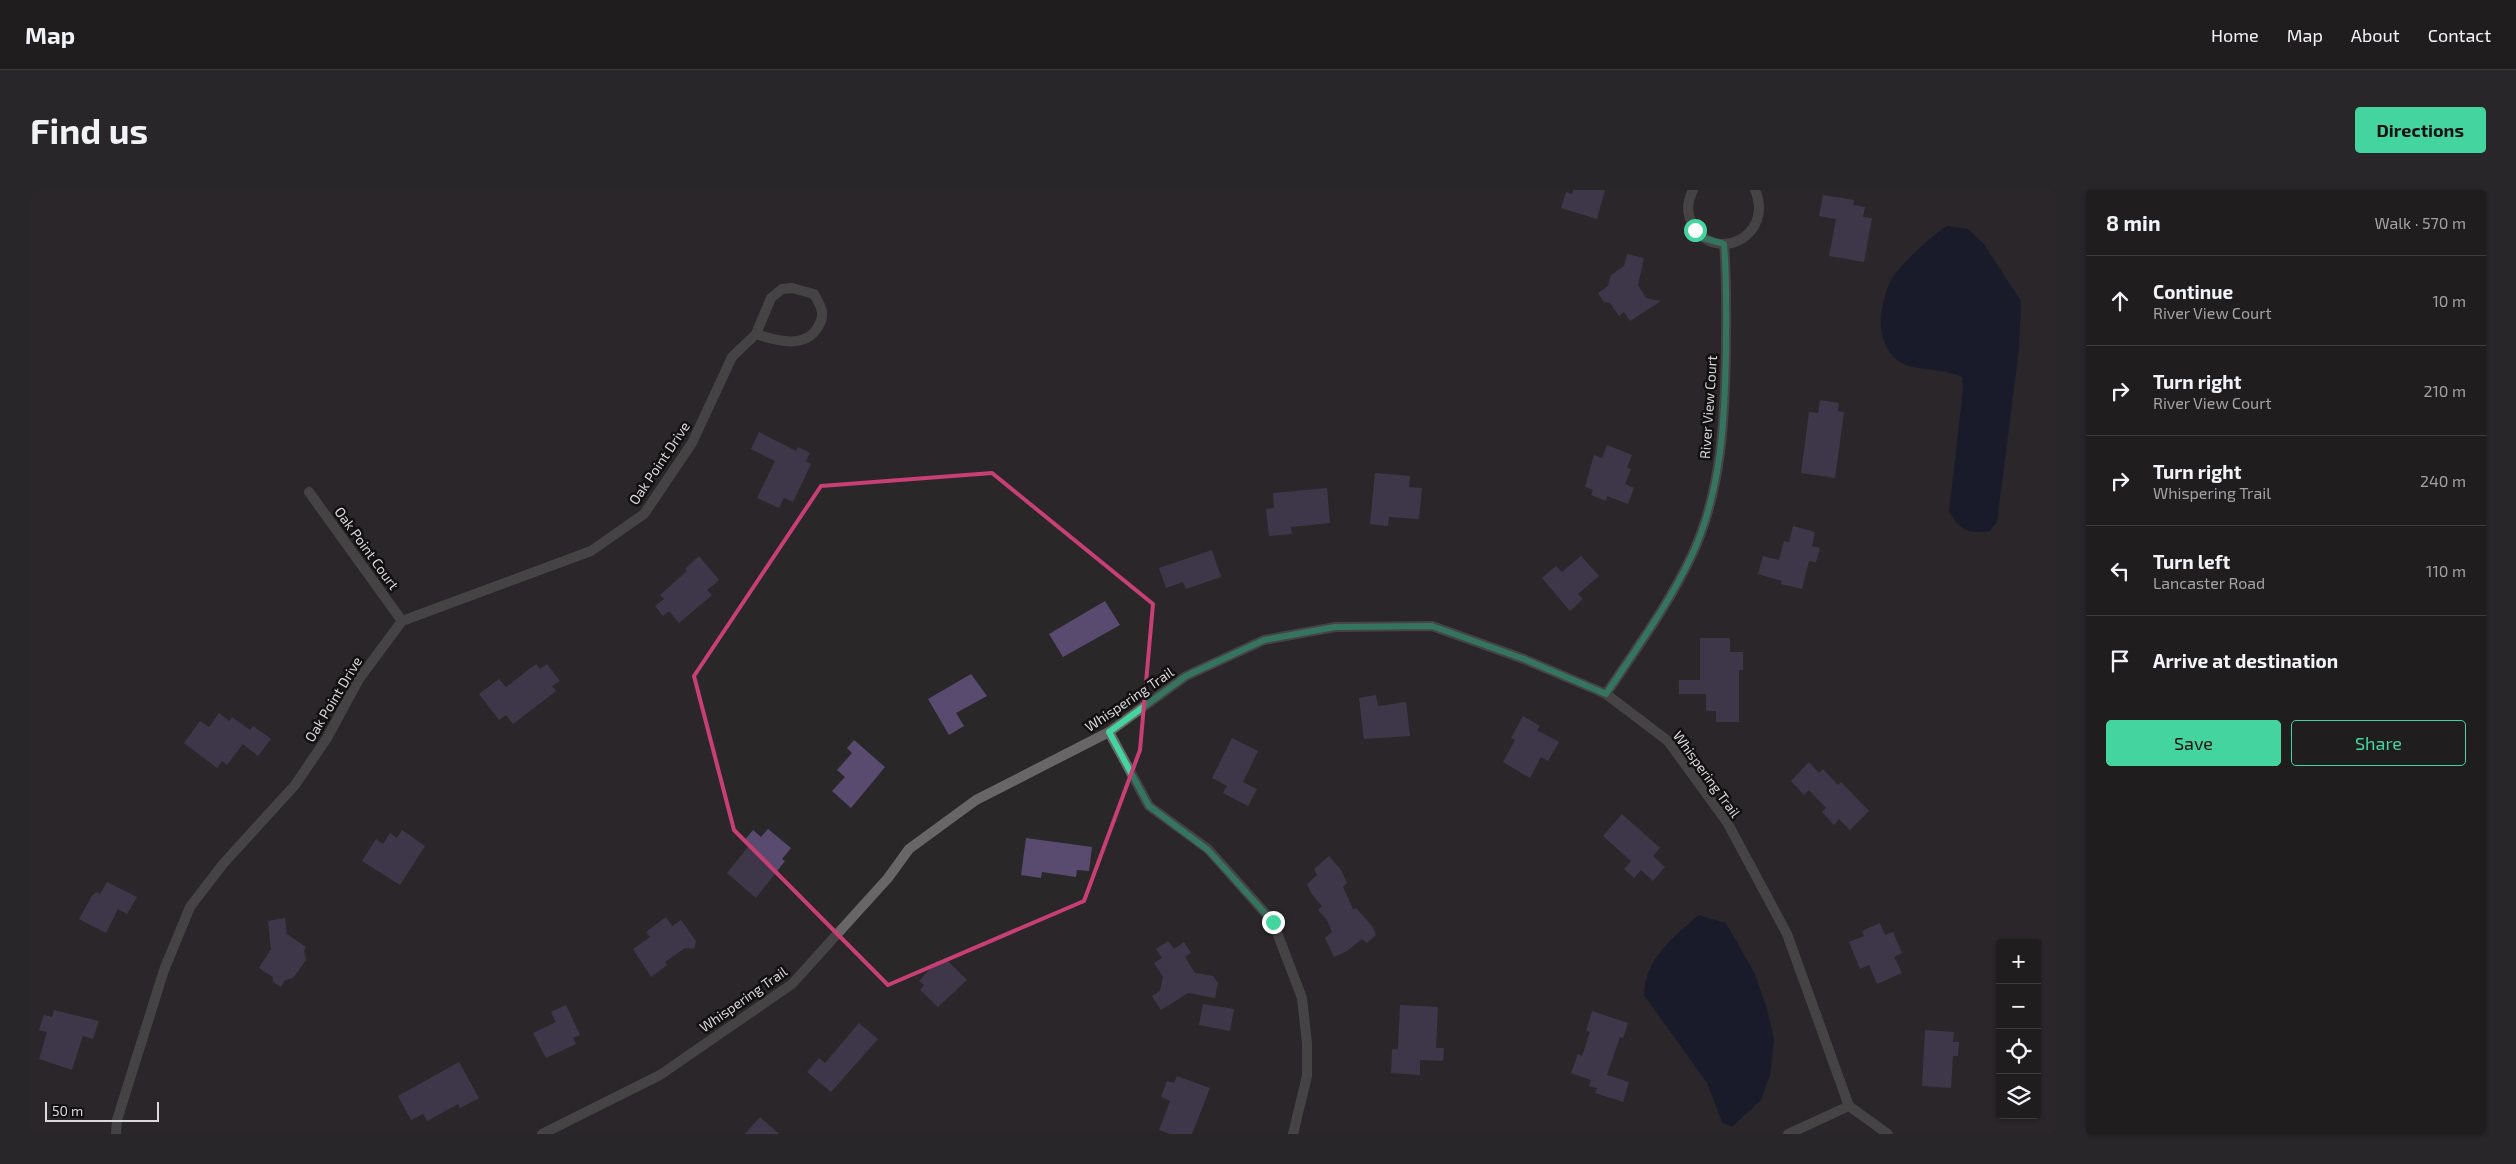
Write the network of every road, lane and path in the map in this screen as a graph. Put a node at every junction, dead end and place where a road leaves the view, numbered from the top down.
1 (1694, 190) edge
2 (1755, 190) edge
3 (1724, 244) junction
4 (756, 334) junction
5 (309, 492) dead end
6 (402, 621) junction
7 (1606, 694) junction
8 (1109, 732) junction
9 (1849, 1106) junction
10 (116, 1134) edge
11 (542, 1134) edge
12 (1293, 1134) edge
13 (1788, 1134) edge
14 (1888, 1134) edge

1 - 3 street
2 - 3 street
3 - 7 street, River View Court
4 - 4 street, Oak Point Drive
4 - 6 street, Oak Point Drive
5 - 6 street, Oak Point Court
6 - 10 street, Oak Point Drive
7 - 8 street, Whispering Trail
7 - 9 street, Whispering Trail
8 - 11 street, Whispering Trail
8 - 12 street
9 - 13 street
9 - 14 street

